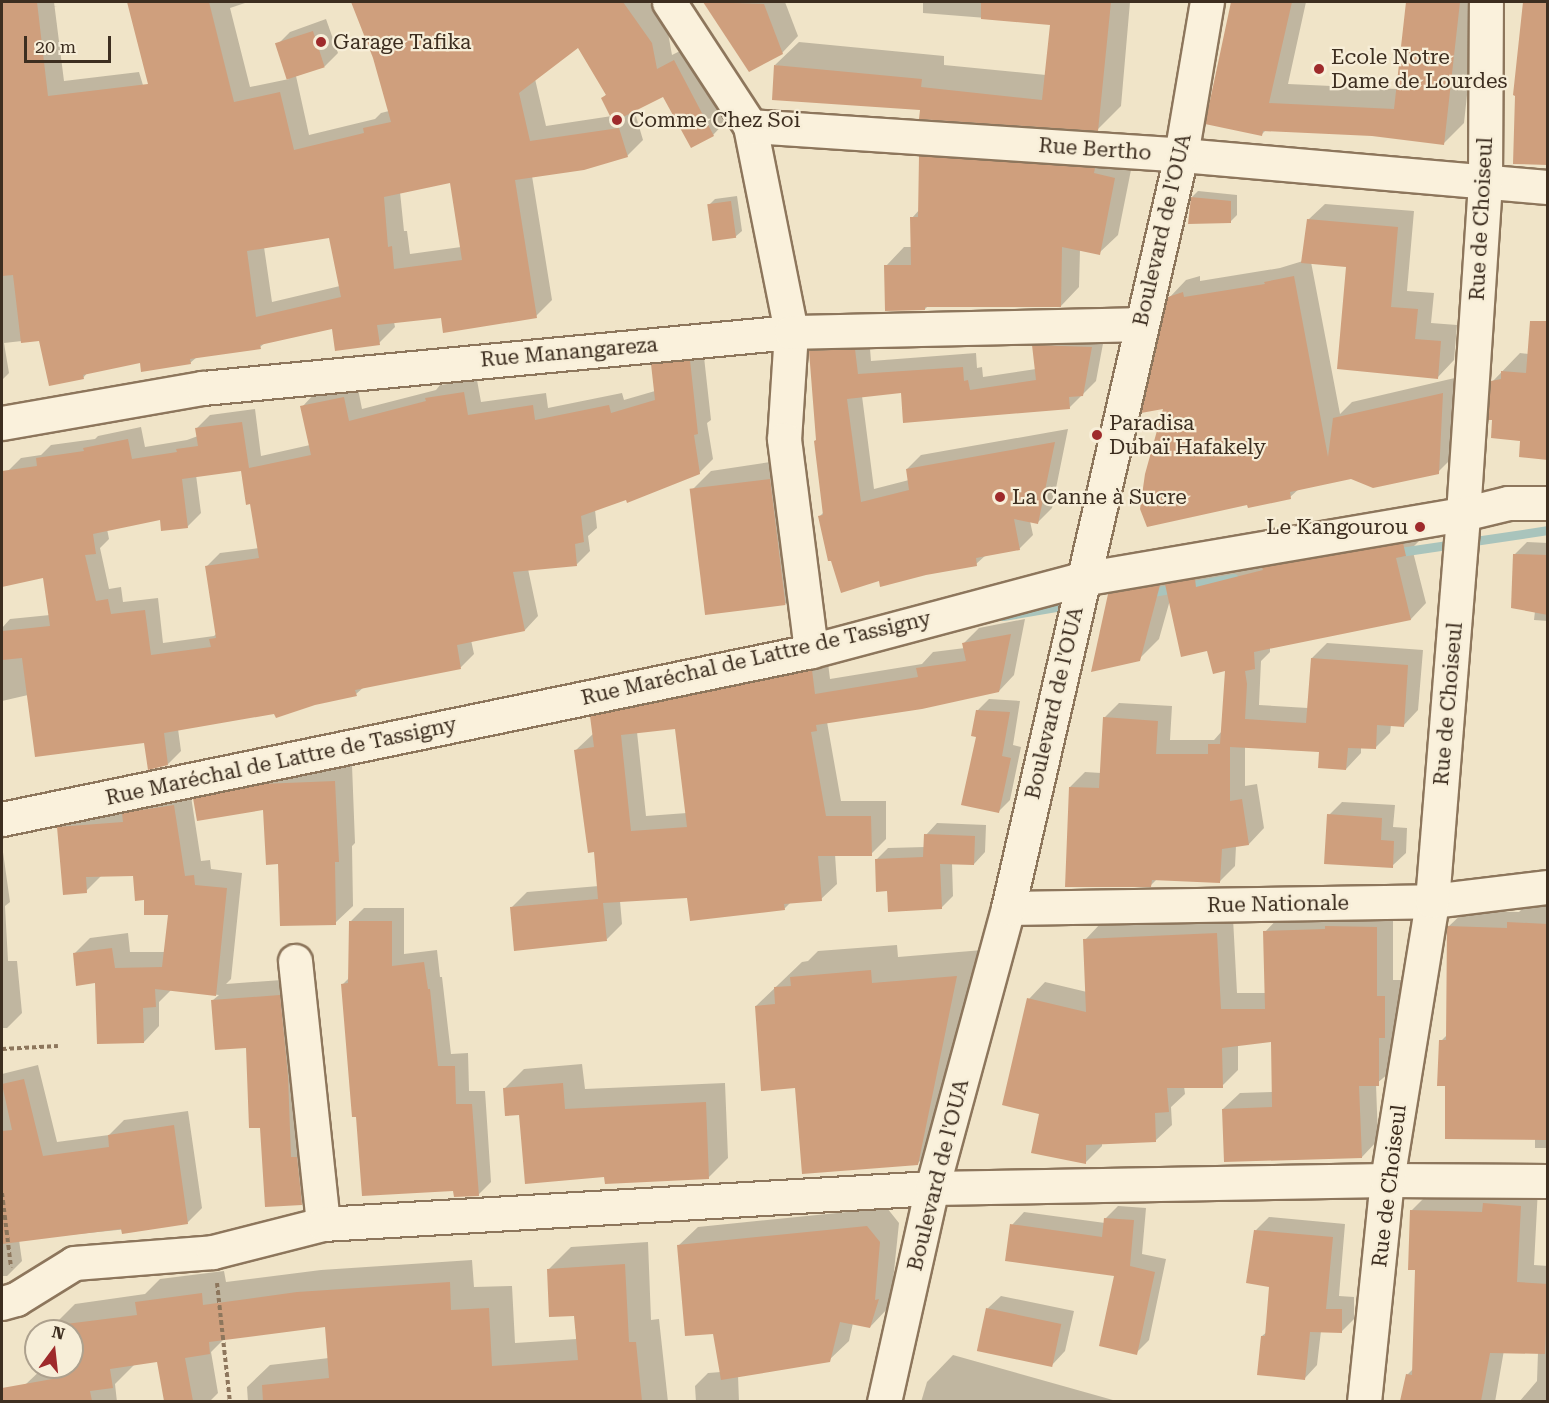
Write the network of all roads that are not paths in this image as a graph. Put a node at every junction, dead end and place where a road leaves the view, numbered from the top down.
1 (669, 2) edge
2 (1207, 2) edge
3 (1486, 2) edge
4 (750, 126) junction
5 (1181, 155) junction
6 (1485, 181) junction
7 (1548, 187) edge
8 (1140, 324) junction
9 (791, 332) junction
10 (2, 423) edge
11 (1548, 503) edge
12 (1463, 514) junction
13 (1082, 579) junction
14 (811, 651) junction
15 (2, 819) edge
16 (1548, 887) edge
17 (1432, 901) junction
18 (1008, 908) junction
19 (295, 961) dead end
20 (1387, 1180) junction
21 (1548, 1181) edge
22 (932, 1188) junction
23 (323, 1224) junction
24 (9, 1301) edge
25 (884, 1401) edge
26 (1364, 1401) edge

1 - 4 street
2 - 5 street, Boulevard de l'OUA
3 - 6 street, Rue de Choiseul
4 - 5 street, Rue Bertho
4 - 9 street
5 - 6 street, Rue Bertho
5 - 8 street, Boulevard de l'OUA
6 - 7 street, Rue Bertho
6 - 12 street, Rue de Choiseul
8 - 9 street, Rue Manangareza
8 - 13 street, Boulevard de l'OUA
9 - 10 street, Rue Manangareza
9 - 14 street
11 - 12 street, Rue Maréchal de Lattre de Tassigny
12 - 13 street, Rue Maréchal de Lattre de Tassigny
12 - 17 street, Rue de Choiseul
13 - 14 street, Rue Maréchal de Lattre de Tassigny
13 - 18 street, Boulevard de l'OUA
14 - 15 street, Rue Maréchal de Lattre de Tassigny
16 - 17 street, Rue Nationale
17 - 18 street, Rue Nationale
17 - 20 street, Rue de Choiseul
18 - 22 street, Boulevard de l'OUA
19 - 23 street
20 - 21 street
20 - 22 street
20 - 26 street, Rue de Choiseul
22 - 23 street
22 - 25 street, Boulevard de l'OUA
23 - 24 street

